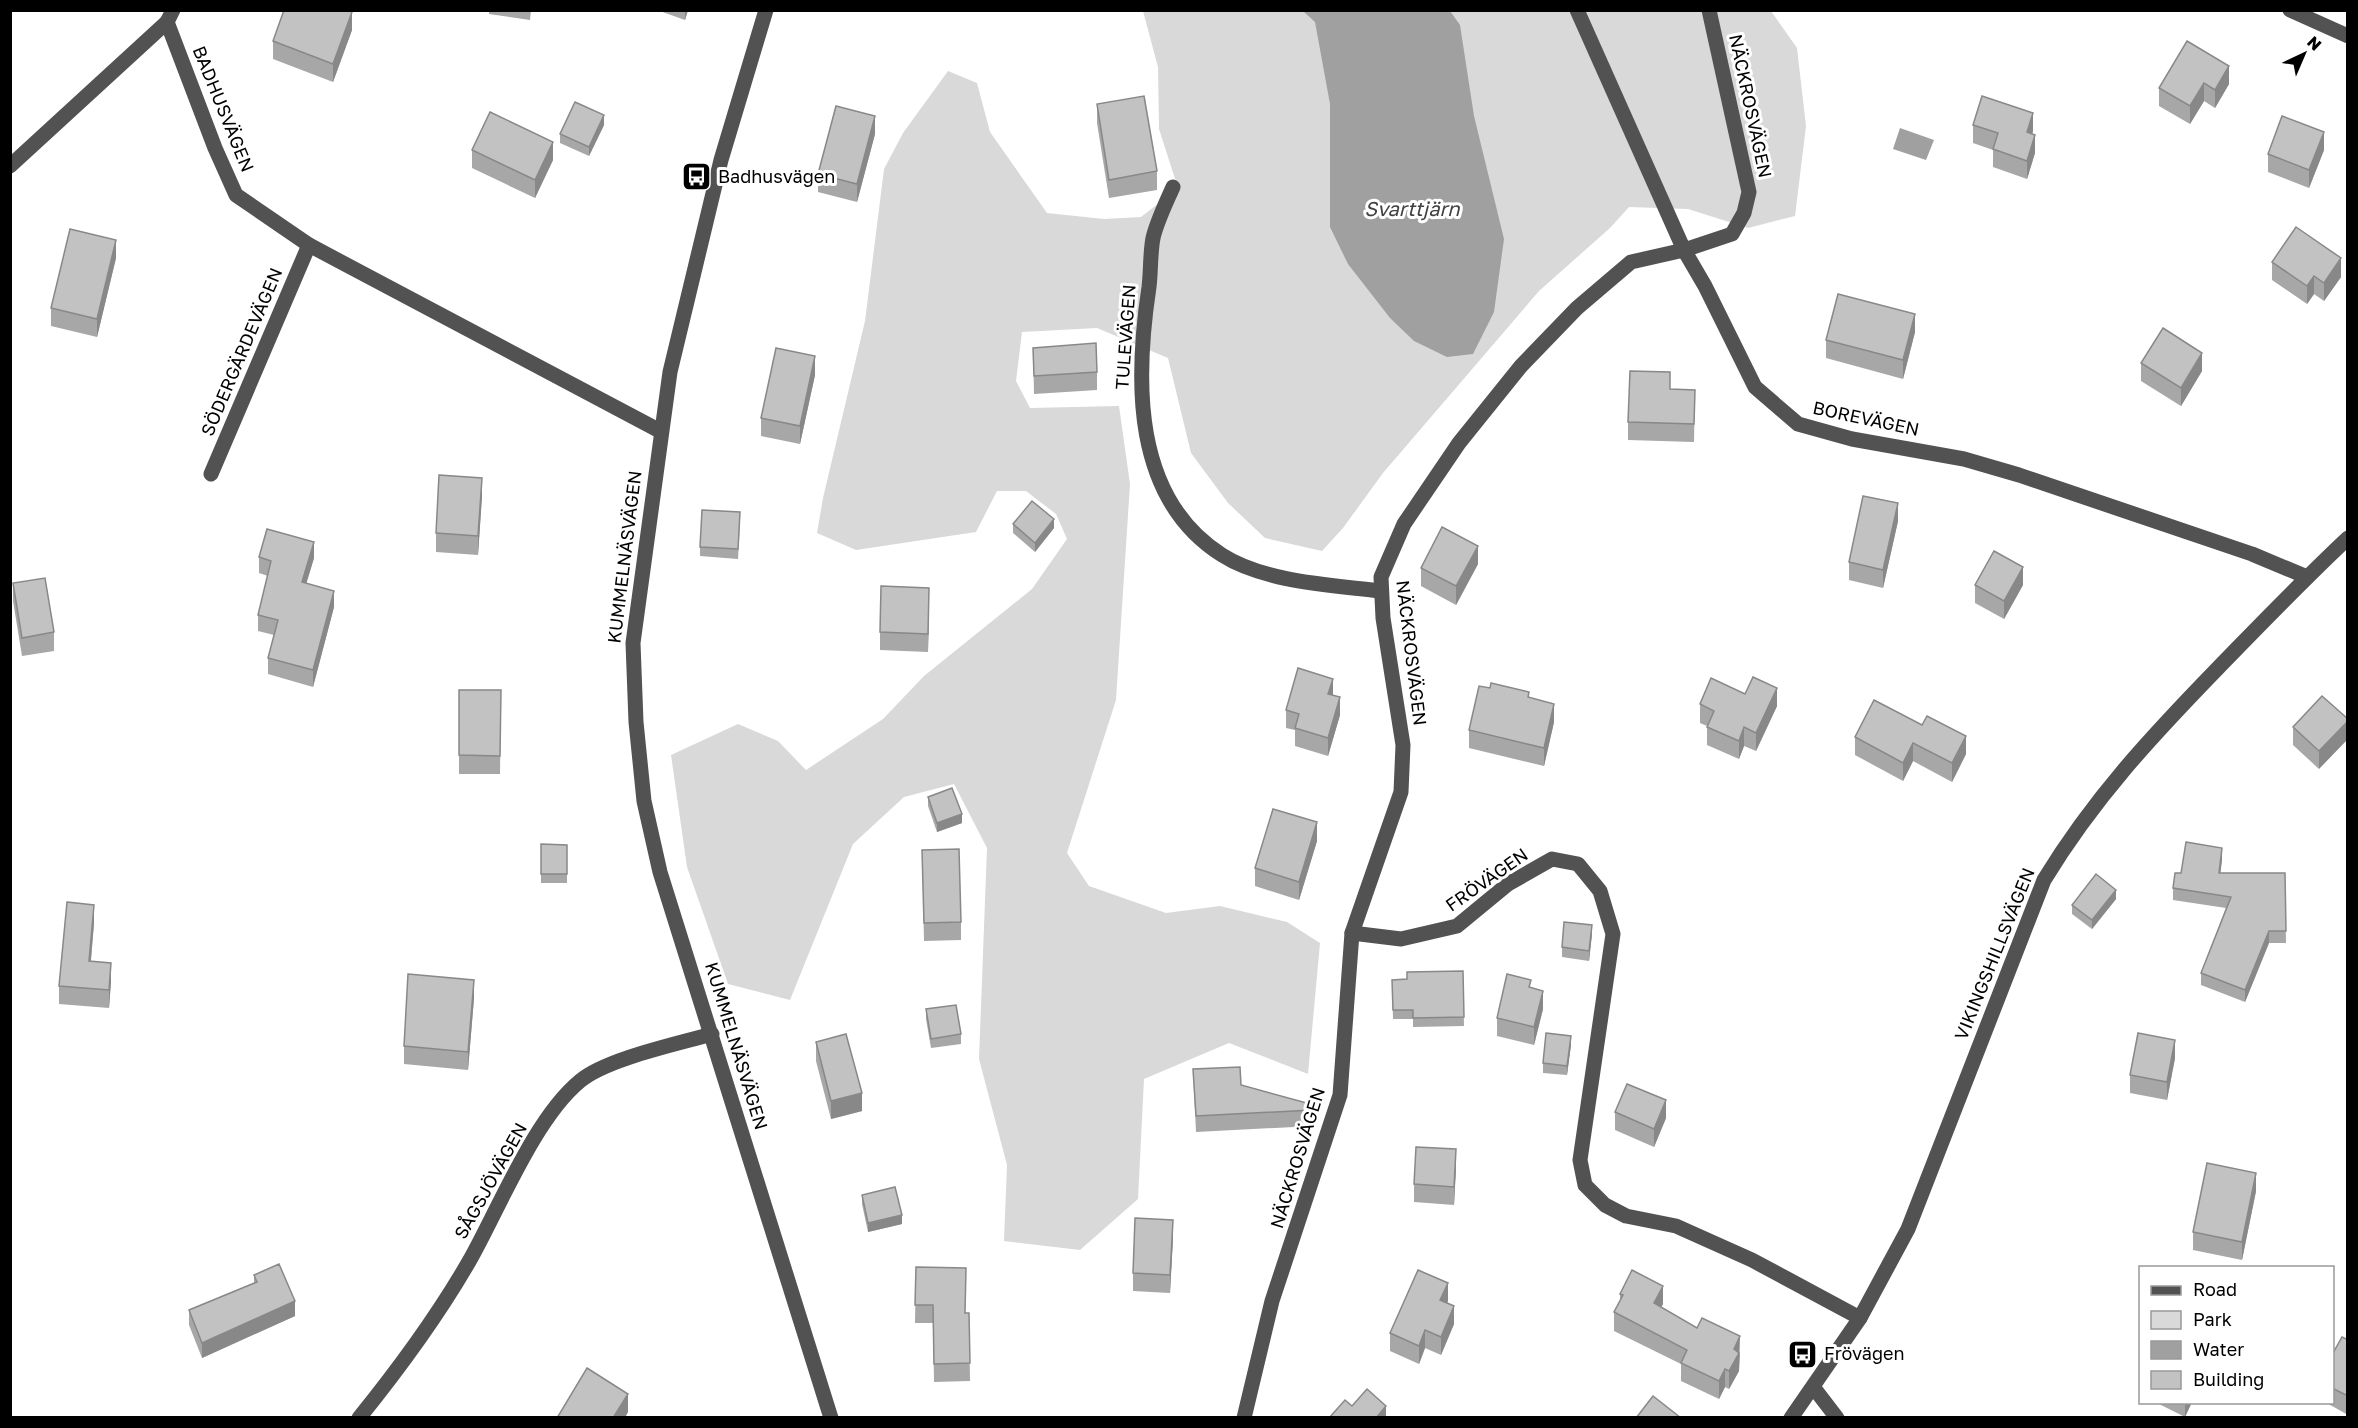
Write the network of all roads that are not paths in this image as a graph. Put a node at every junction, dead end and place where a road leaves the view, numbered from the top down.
1 (766, 10) edge
2 (1577, 10) edge
3 (1708, 10) edge
4 (2290, 10) edge
5 (170, 16) edge
6 (2348, 36) edge
7 (10, 166) edge
8 (1173, 187) dead end
9 (309, 245) junction
10 (1684, 250) junction
11 (660, 431) junction
12 (211, 474) dead end
13 (2348, 538) edge
14 (2307, 577) junction
15 (1380, 591) junction
16 (1352, 933) junction
17 (712, 1034) junction
18 (1860, 1318) junction
19 (1814, 1388) junction
20 (359, 1418) edge
21 (831, 1418) edge
22 (1244, 1418) edge
23 (1791, 1418) edge
24 (1837, 1418) edge

1 - 11 street, KUMMELNÄSVÄGEN
2 - 10 street, BOREVÄGEN
3 - 10 street, NÄCKROSVÄGEN
4 - 6 street
5 - 7 street, BADHUSVÄGEN
5 - 9 street, BADHUSVÄGEN
8 - 15 street, TULEVÄGEN
9 - 11 street, BADHUSVÄGEN
9 - 12 street, SÖDERGÄRDEVÄGEN
10 - 14 street, BOREVÄGEN
10 - 15 street, NÄCKROSVÄGEN
11 - 17 street, KUMMELNÄSVÄGEN
13 - 14 street, VIKINGSHILLSVÄGEN
14 - 18 street, VIKINGSHILLSVÄGEN
15 - 16 street, NÄCKROSVÄGEN
16 - 18 street, FRÖVÄGEN
16 - 22 street, NÄCKROSVÄGEN
17 - 20 street, SÅGSJÖVÄGEN
17 - 21 street, KUMMELNÄSVÄGEN
18 - 19 street, VIKINGSHILLSVÄGEN
19 - 23 street, VIKINGSHILLSVÄGEN
19 - 24 street

